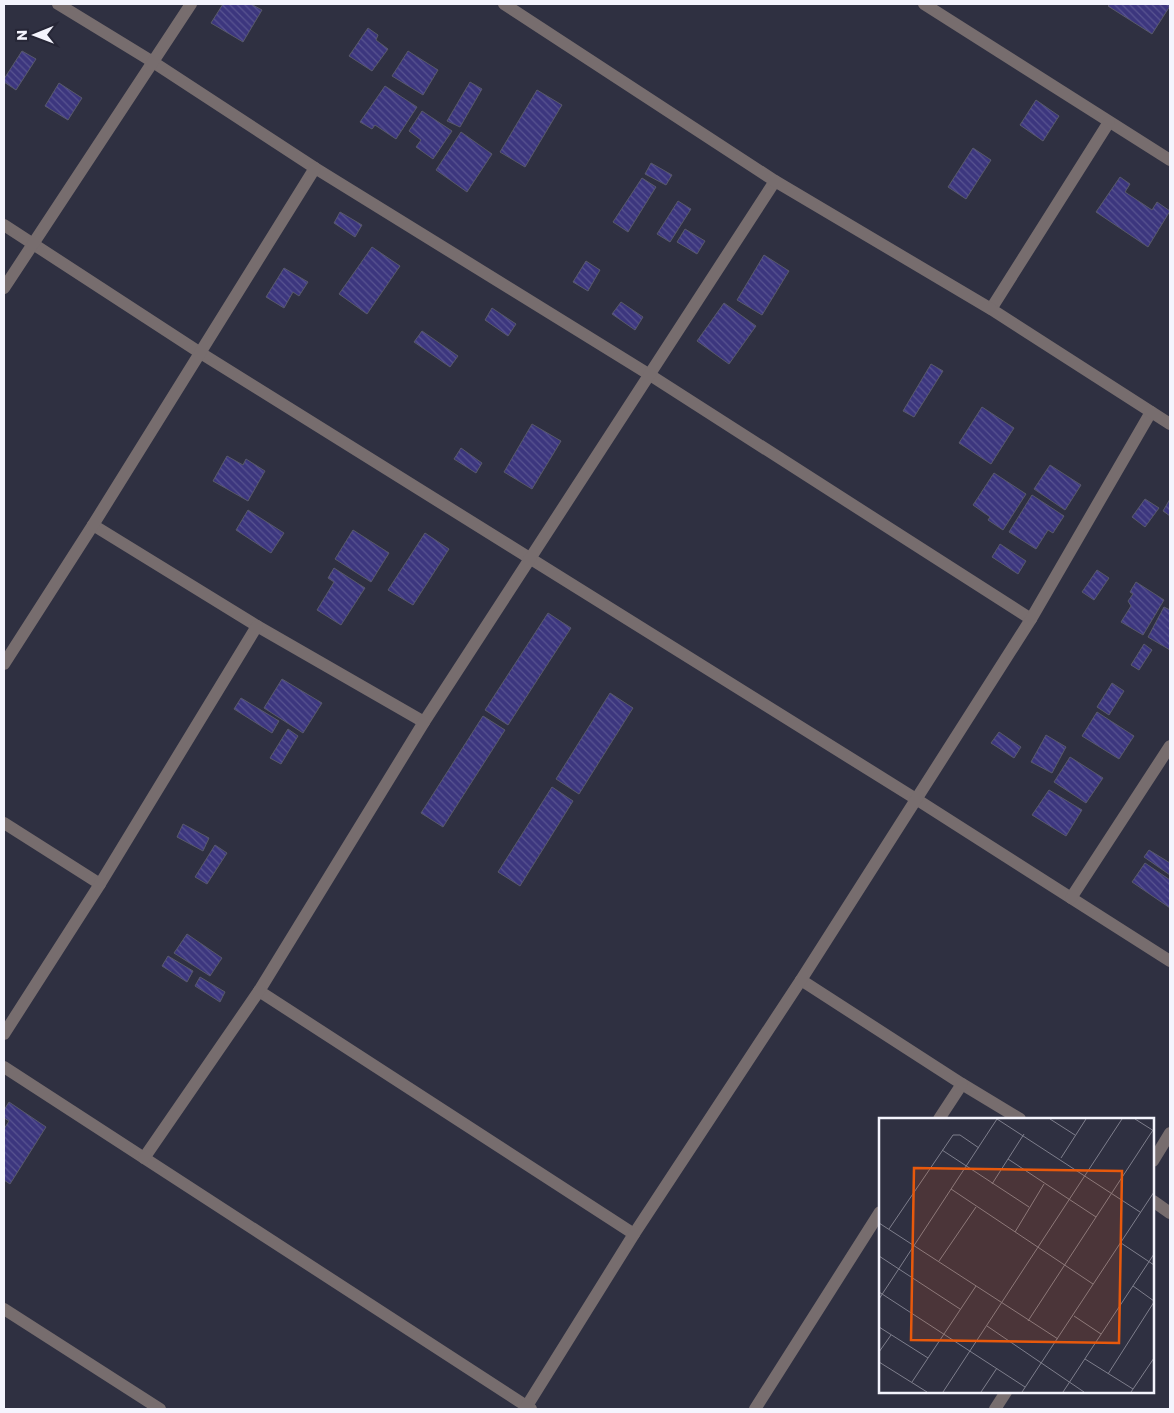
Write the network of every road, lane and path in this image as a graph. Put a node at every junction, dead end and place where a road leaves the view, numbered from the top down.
1 (58, 4) edge
2 (191, 4) edge
3 (504, 4) edge
4 (924, 4) edge
5 (153, 62) junction
6 (1109, 122) junction
7 (1170, 160) edge
8 (315, 168) junction
9 (775, 181) junction
10 (4, 225) edge
11 (33, 243) junction
12 (4, 288) edge
13 (991, 310) junction
14 (199, 352) junction
15 (650, 374) junction
16 (1151, 412) junction
17 (1170, 424) edge
18 (93, 524) junction
19 (531, 558) junction
20 (1032, 619) junction
21 (257, 626) junction
22 (4, 664) edge
23 (424, 722) junction
24 (1170, 746) edge
25 (916, 798) junction
26 (4, 823) edge
27 (100, 884) junction
28 (1071, 898) junction
29 (1170, 962) edge
30 (801, 980) junction
31 (258, 991) junction
32 (4, 1034) edge
33 (4, 1067) edge
34 (962, 1084) junction
35 (940, 1118) edge
36 (1018, 1118) edge
37 (1170, 1133) edge
38 (144, 1158) junction
39 (1154, 1159) edge
40 (1154, 1202) edge
41 (1170, 1213) edge
42 (879, 1214) edge
43 (634, 1234) junction
44 (4, 1309) edge
45 (1005, 1393) edge
46 (527, 1408) edge
47 (160, 1409) edge
48 (756, 1409) edge
49 (995, 1409) edge

1 - 5 street
2 - 5 street
3 - 9 street
4 - 6 street
5 - 8 street
5 - 11 street
6 - 7 street
6 - 13 street
8 - 14 street
8 - 15 street
9 - 13 street
9 - 15 street
10 - 11 street
11 - 12 street
11 - 14 street
13 - 16 street
14 - 18 street
14 - 19 street
15 - 19 street
15 - 20 street
16 - 17 street
16 - 20 street
18 - 21 street
18 - 22 street
19 - 23 street
19 - 25 street
20 - 25 street
21 - 23 street
21 - 27 street
23 - 31 street
24 - 28 street
25 - 28 street
25 - 30 street
26 - 27 street
27 - 32 street
28 - 29 street
30 - 34 street
30 - 43 street
31 - 38 street
31 - 43 street
33 - 38 street
34 - 35 street
34 - 36 street
37 - 39 street
38 - 46 street
40 - 41 street
42 - 48 street
43 - 46 street
44 - 47 street
45 - 49 street

